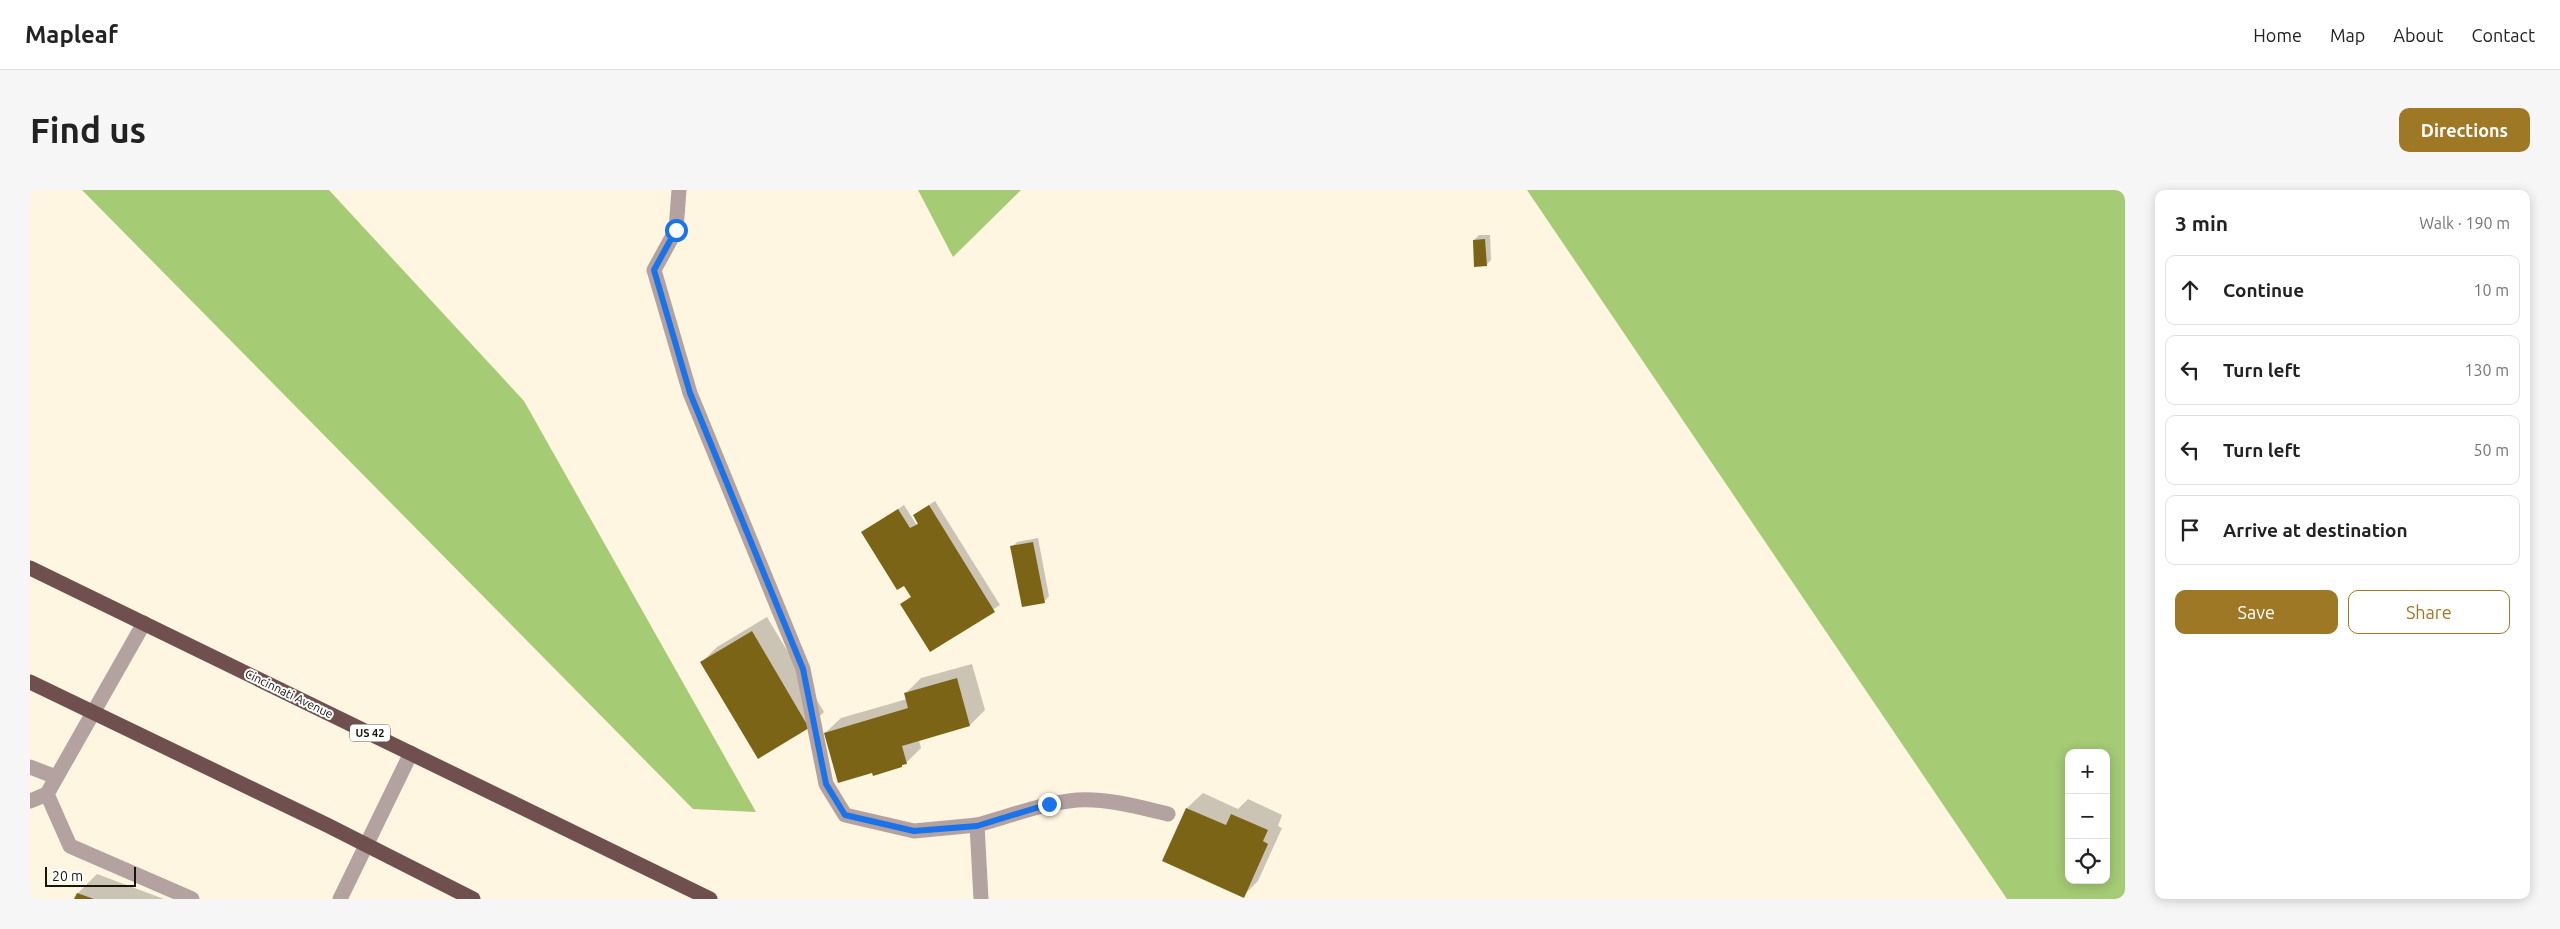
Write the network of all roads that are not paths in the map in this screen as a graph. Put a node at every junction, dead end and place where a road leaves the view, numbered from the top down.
1 (679, 190) edge
2 (30, 568) edge
3 (144, 623) junction
4 (30, 682) edge
5 (92, 712) junction
6 (411, 753) junction
7 (30, 767) edge
8 (56, 777) junction
9 (47, 794) junction
10 (30, 801) edge
11 (1168, 814) dead end
12 (977, 826) junction
13 (367, 846) junction
14 (192, 899) edge
15 (340, 899) edge
16 (473, 899) edge
17 (710, 899) edge
18 (981, 899) edge

1 - 12 street
2 - 3 highway, Cincinnati Avenue / US 42
3 - 5 street
3 - 6 highway, Cincinnati Avenue / US 42
4 - 5 highway
5 - 8 street
5 - 13 highway
6 - 13 street
6 - 17 highway, Cincinnati Avenue / US 42
7 - 8 street
8 - 9 street
9 - 10 street
9 - 14 street
11 - 12 street
12 - 18 street
13 - 15 street
13 - 16 highway

